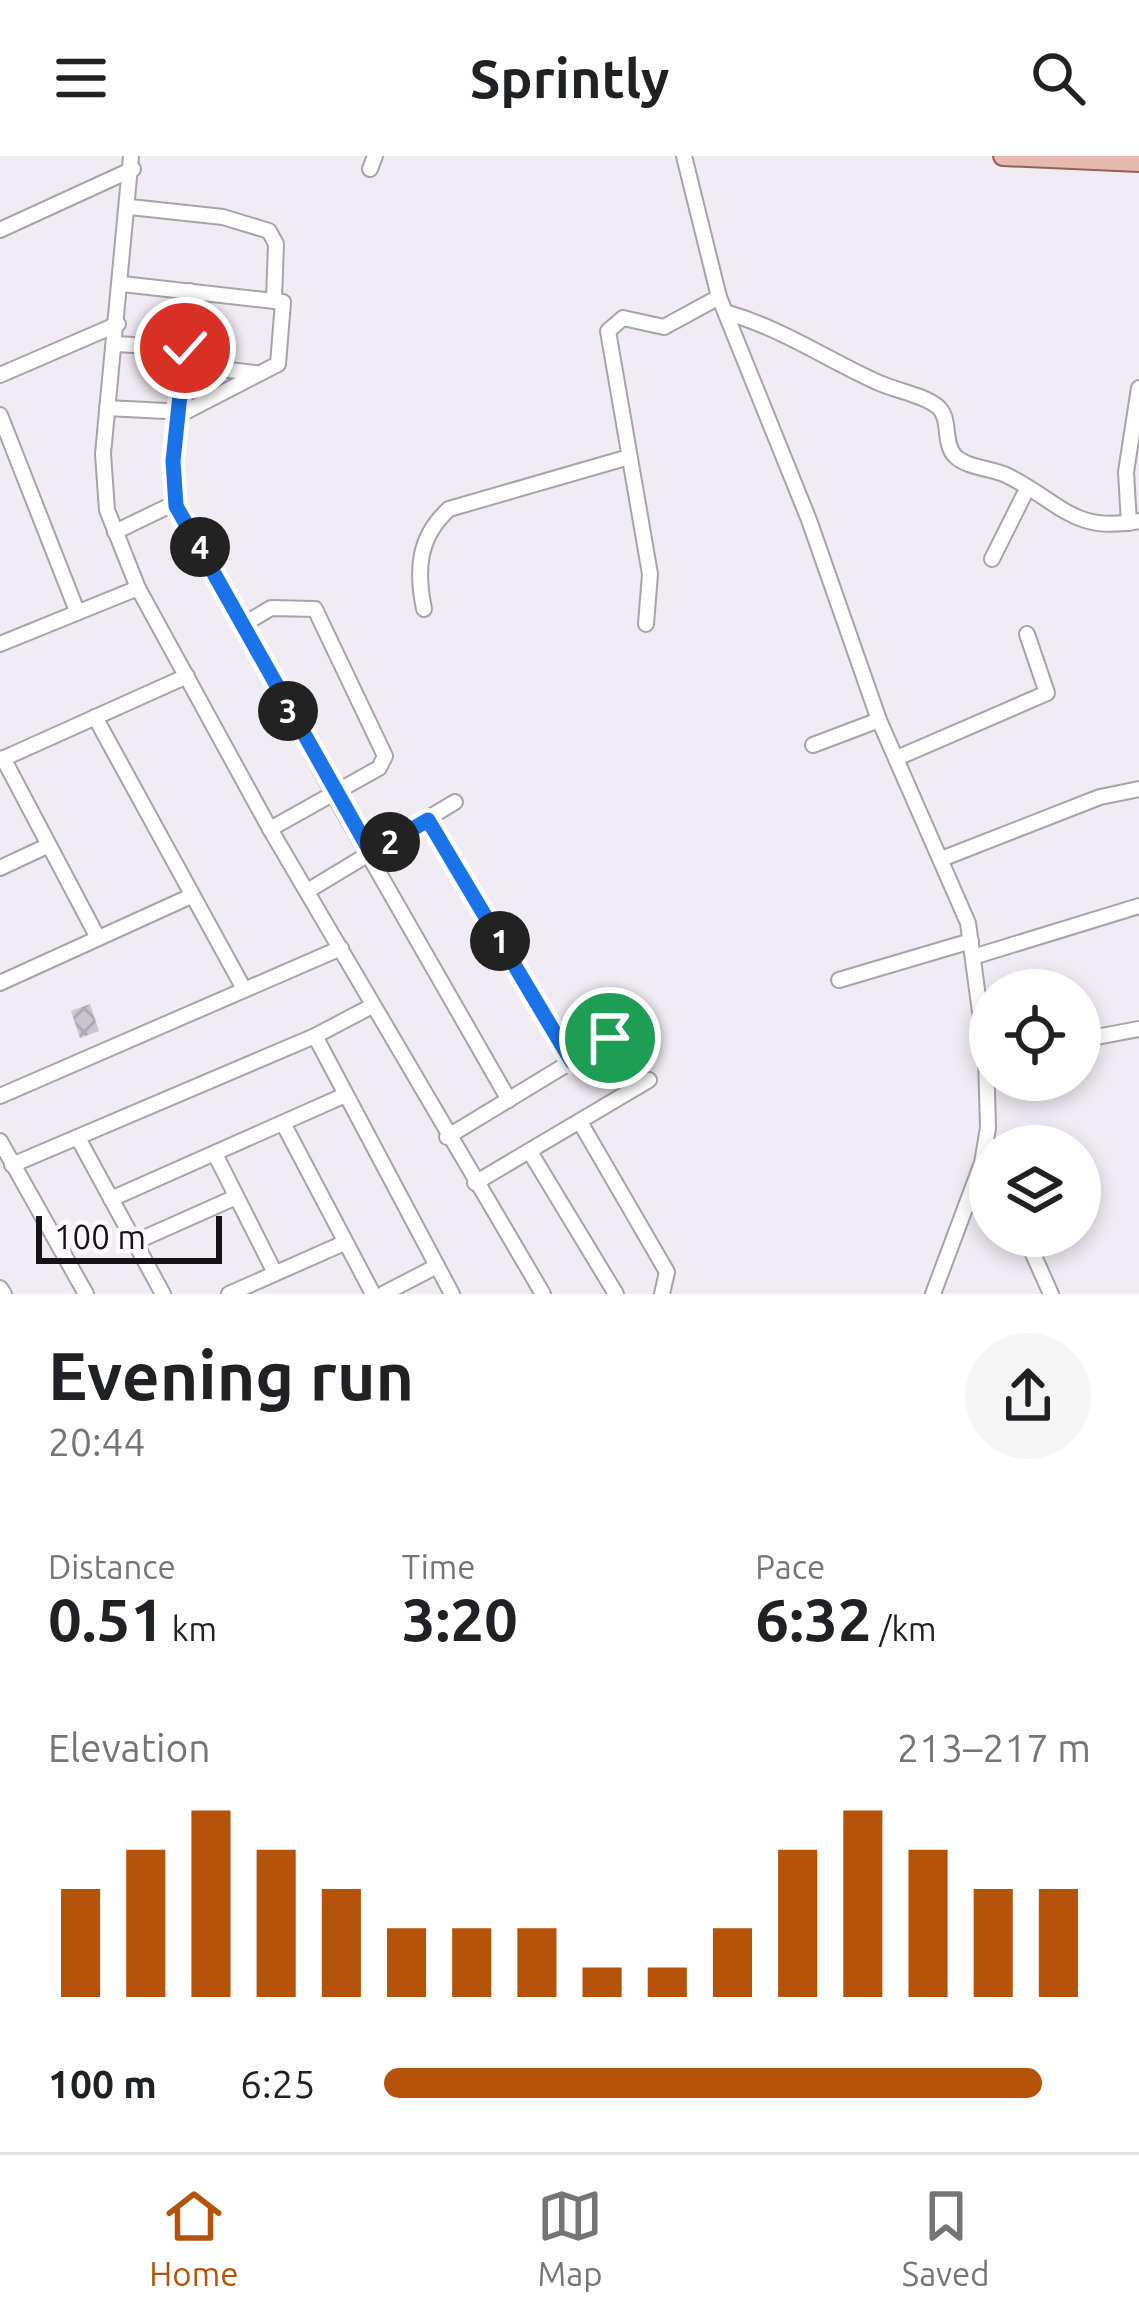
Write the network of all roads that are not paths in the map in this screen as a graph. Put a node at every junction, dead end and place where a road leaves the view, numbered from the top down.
1 (684, 156) edge
2 (1003, 156) edge
3 (132, 162) edge
4 (1139, 162) edge
5 (130, 207) junction
6 (0, 230) edge
7 (122, 284) junction
8 (190, 291) junction
9 (719, 297) junction
10 (274, 299) junction
11 (728, 313) junction
12 (118, 324) junction
13 (116, 344) junction
14 (184, 356) junction
15 (256, 373) junction
16 (0, 375) edge
17 (1139, 388) edge
18 (107, 408) junction
19 (178, 413) junction
20 (0, 415) edge
21 (628, 457) junction
22 (1028, 489) junction
23 (176, 506) junction
24 (1134, 522) edge
25 (115, 532) junction
26 (992, 559) dead end
27 (138, 588) junction
28 (424, 609) dead end
29 (76, 611) junction
30 (646, 624) dead end
31 (242, 626) junction
32 (1027, 634) dead end
33 (0, 644) edge
34 (188, 676) junction
35 (95, 717) junction
36 (879, 720) junction
37 (813, 746) dead end
38 (897, 758) junction
39 (2, 759) edge
40 (1139, 789) edge
41 (333, 794) junction
42 (455, 802) dead end
43 (428, 820) junction
44 (270, 829) junction
45 (47, 846) junction
46 (371, 853) junction
47 (944, 858) junction
48 (0, 868) edge
49 (309, 890) junction
50 (189, 897) junction
51 (1139, 906) edge
52 (98, 938) junction
53 (341, 948) junction
54 (972, 949) junction
55 (975, 969) edge
56 (839, 980) dead end
57 (0, 983) edge
58 (244, 989) junction
59 (372, 1006) junction
60 (1139, 1029) edge
61 (315, 1036) junction
62 (1101, 1036) edge
63 (610, 1038) dead end
64 (572, 1062) junction
65 (649, 1080) dead end
66 (0, 1096) edge
67 (344, 1096) junction
68 (508, 1100) junction
69 (580, 1122) junction
70 (284, 1125) junction
71 (447, 1137) junction
72 (79, 1138) junction
73 (0, 1141) edge
74 (530, 1152) junction
75 (216, 1156) junction
76 (12, 1165) junction
77 (475, 1183) junction
78 (236, 1197) junction
79 (111, 1199) junction
80 (969, 1200) edge
81 (135, 1242) junction
82 (344, 1243) junction
83 (1034, 1257) edge
84 (437, 1266) junction
85 (275, 1273) junction
86 (86, 1294) edge
87 (163, 1294) edge
88 (229, 1294) edge
89 (373, 1294) edge
90 (383, 1294) edge
91 (452, 1294) edge
92 (543, 1294) edge
93 (616, 1294) edge
94 (662, 1294) edge
95 (933, 1294) edge
96 (1051, 1294) edge

1 - 9 street
2 - 4 main road
3 - 5 street
3 - 6 street
5 - 7 street
5 - 10 street
7 - 8 street
7 - 12 street
8 - 10 street
8 - 14 street
9 - 11 street
9 - 21 street
10 - 15 street
11 - 22 street
11 - 36 street
12 - 13 street
12 - 16 street
13 - 14 street
13 - 18 street
14 - 15 street
14 - 19 street
15 - 19 street
17 - 24 street
18 - 19 street
18 - 25 street
19 - 23 street
20 - 29 street
21 - 28 street
21 - 30 street
22 - 24 street
22 - 26 street
23 - 25 street
23 - 31 street
25 - 27 street
27 - 29 street
27 - 34 street
29 - 33 street
31 - 41 street
31 - 41 street
32 - 38 street
34 - 35 street
34 - 44 street
35 - 39 street
35 - 50 street
36 - 37 street
36 - 38 street
38 - 47 street
39 - 45 street
40 - 47 street
41 - 44 street
41 - 46 street
42 - 43 street
43 - 46 street
43 - 64 street
44 - 49 street
45 - 48 street
45 - 52 street
46 - 49 street
46 - 68 street
47 - 54 street
49 - 53 street
50 - 52 street
50 - 58 street
51 - 54 street
52 - 57 street
53 - 58 street
53 - 59 street
54 - 55 street
54 - 56 street
58 - 66 street
59 - 61 street
59 - 71 street
60 - 62 street
61 - 67 street
61 - 72 street
63 - 64 street
64 - 68 street
65 - 69 street
67 - 70 street
67 - 84 street
68 - 71 street
69 - 74 street
69 - 94 street
70 - 75 street
70 - 82 street
71 - 77 street
72 - 76 street
72 - 79 street
73 - 76 street
74 - 77 street
74 - 93 street
75 - 78 street
75 - 79 street
76 - 86 street
77 - 92 street
78 - 81 street
78 - 85 street
79 - 81 street
80 - 95 street
81 - 87 street
82 - 85 street
82 - 89 street
83 - 96 street
84 - 90 street
84 - 91 street
85 - 88 street

